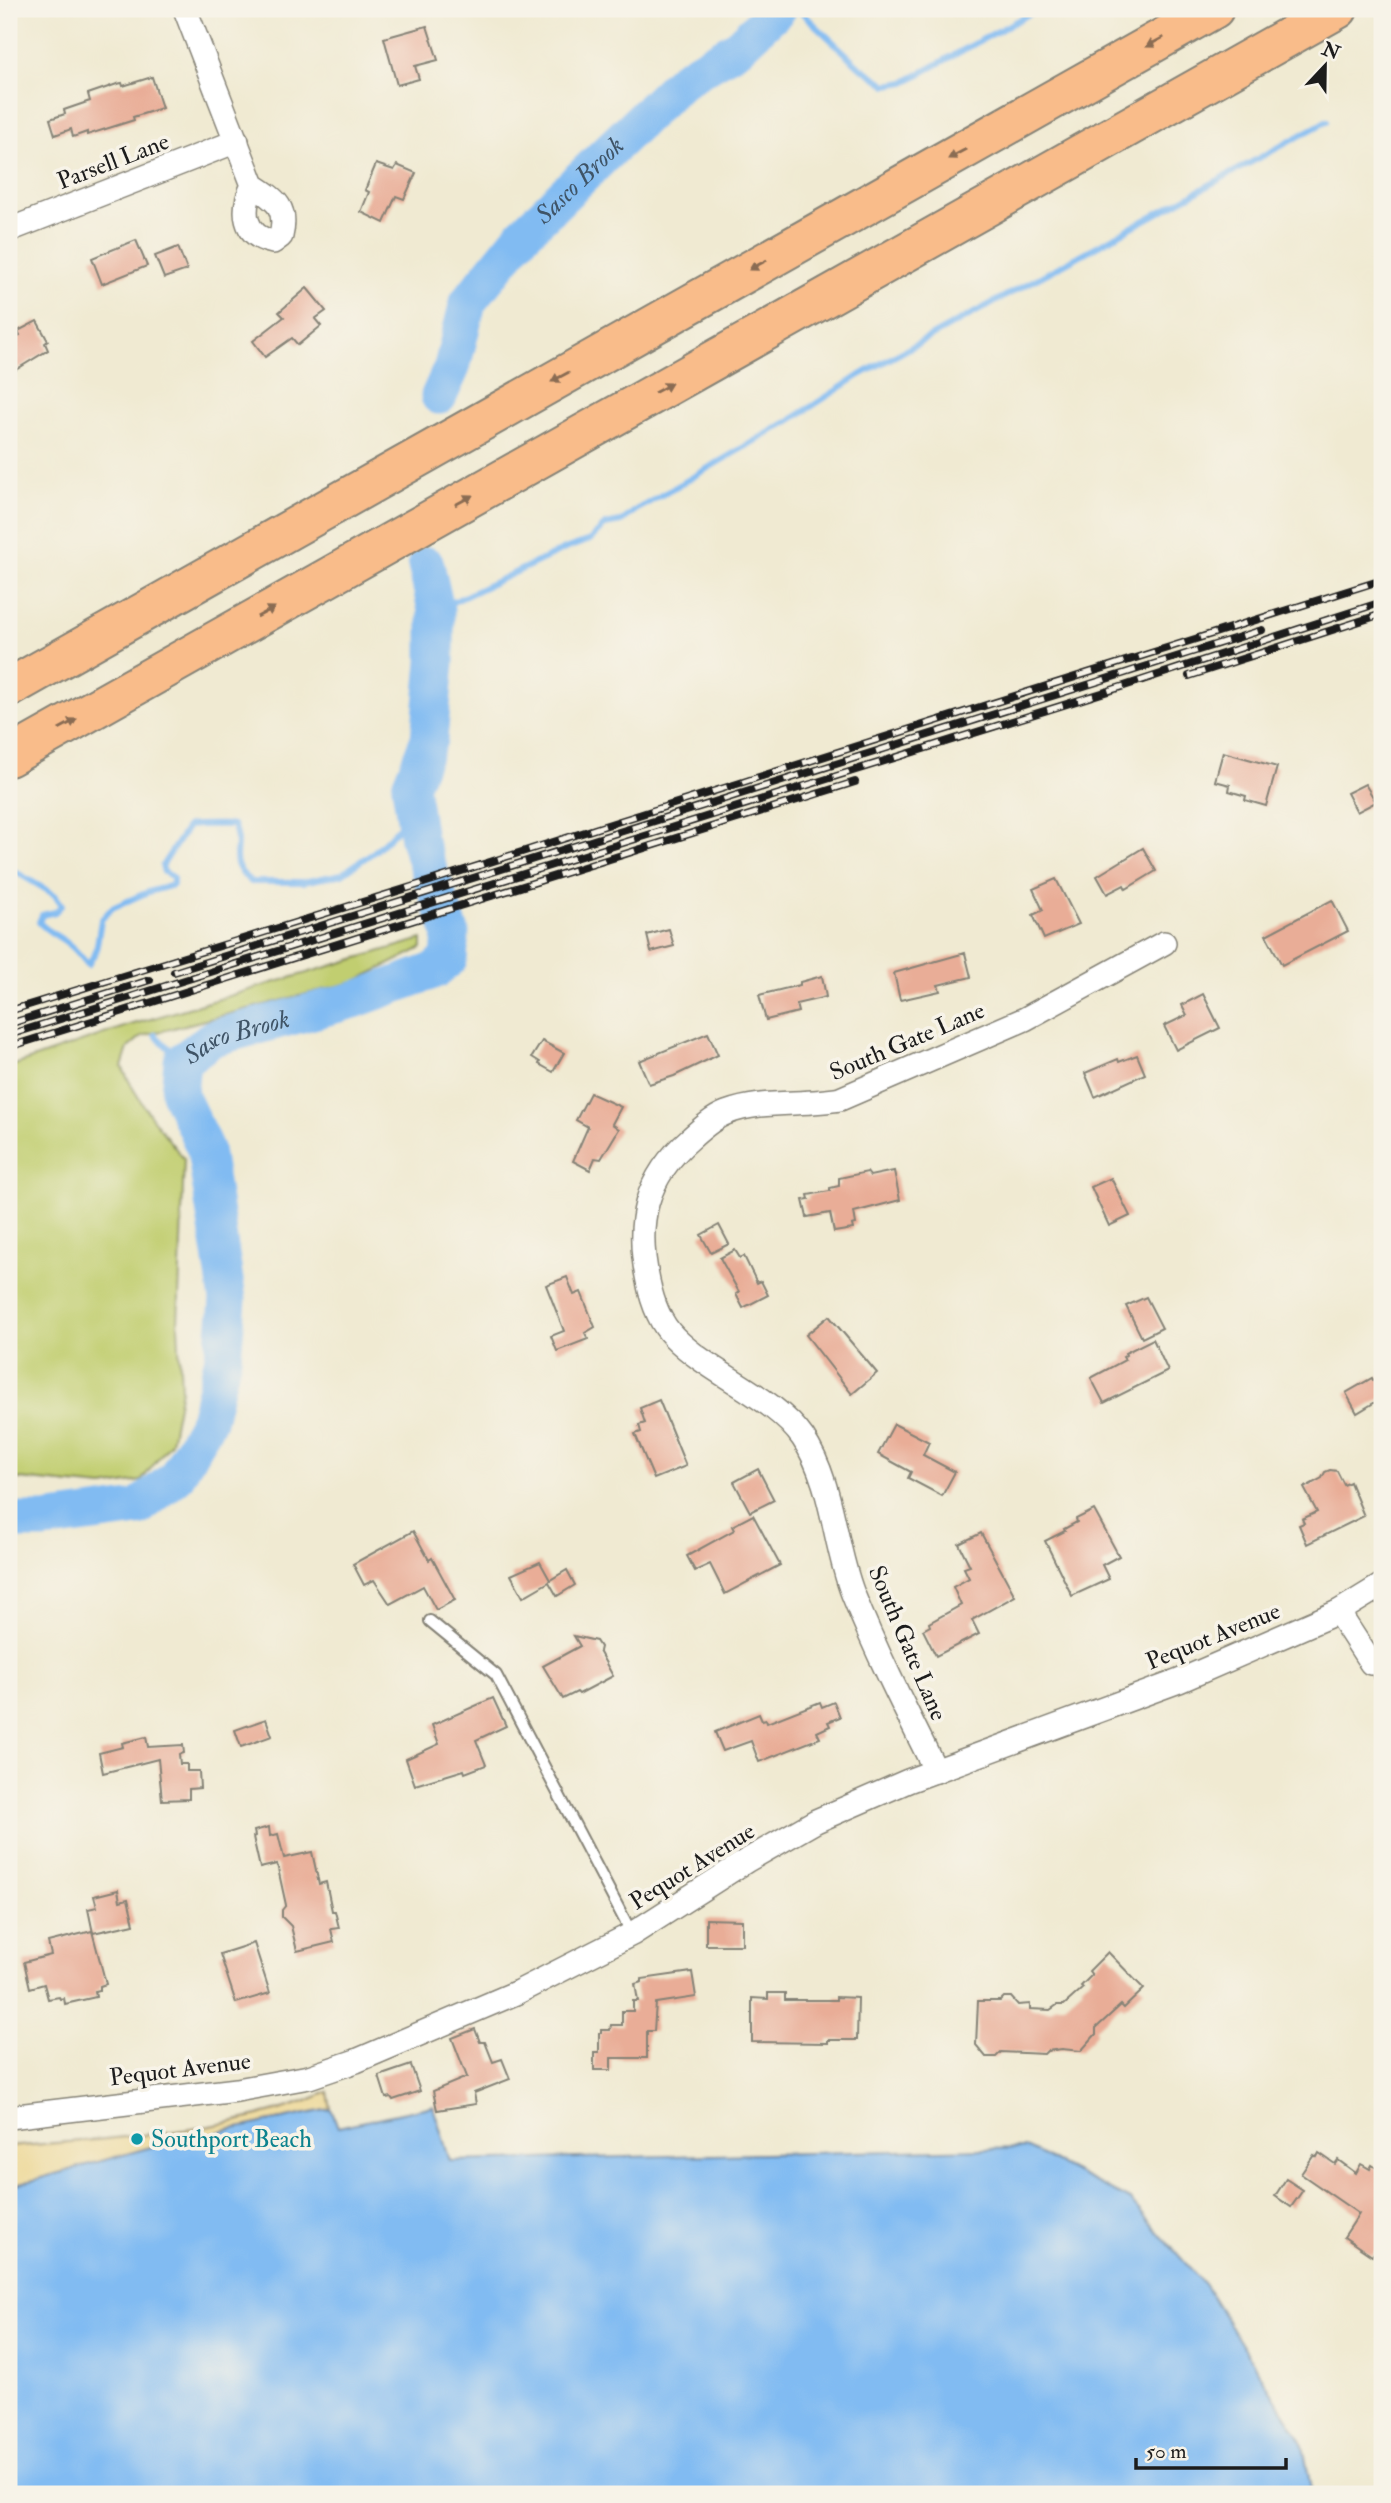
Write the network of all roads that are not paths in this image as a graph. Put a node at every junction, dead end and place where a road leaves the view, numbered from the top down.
1 (185, 9) edge
2 (1214, 9) edge
3 (1338, 9) edge
4 (237, 141) junction
5 (253, 185) dead end
6 (9, 230) edge
7 (9, 688) edge
8 (9, 757) edge
9 (1164, 943) dead end
10 (1382, 1585) edge
11 (1338, 1612) junction
12 (430, 1620) dead end
13 (1376, 1671) edge
14 (936, 1771) junction
15 (632, 1934) junction
16 (9, 2117) edge

1 - 4 street
2 -> 7 highway
8 -> 3 highway
4 - 5 street
4 - 6 street, Parsell Lane
9 - 14 street, South Gate Lane
10 - 11 street, Pequot Avenue
11 - 13 street
11 - 14 street, Pequot Avenue
12 - 15 lane
14 - 15 street, Pequot Avenue
15 - 16 street, Pequot Avenue

